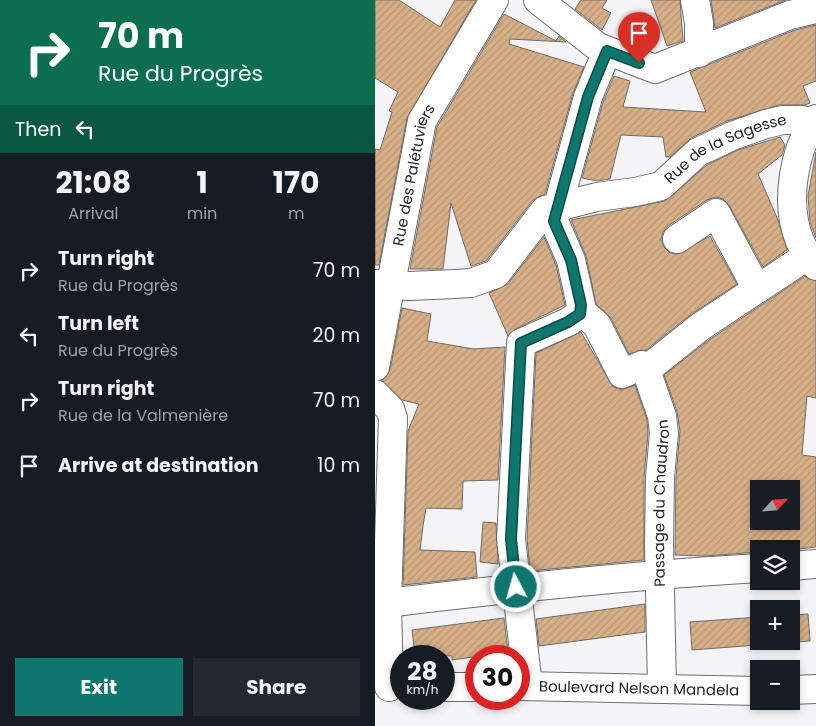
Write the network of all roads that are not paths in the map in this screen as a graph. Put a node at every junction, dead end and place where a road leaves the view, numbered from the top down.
1 (495, 0) edge
2 (538, 0) edge
3 (695, 0) edge
4 (816, 9) edge
5 (607, 51) junction
6 (699, 53) junction
7 (815, 121) edge
8 (558, 208) junction
9 (677, 240) dead end
10 (811, 261) edge
11 (383, 284) edge
12 (757, 288) junction
13 (580, 310) junction
14 (375, 367) edge
15 (648, 368) junction
16 (375, 394) edge
17 (816, 564) edge
18 (800, 565) edge
19 (750, 569) edge
20 (659, 574) junction
21 (516, 587) junction
22 (387, 603) junction
23 (381, 630) edge
24 (520, 645) edge
25 (530, 686) edge
26 (388, 687) edge
27 (662, 688) junction
28 (816, 689) edge
29 (750, 690) edge
30 (800, 690) edge

1 - 11 street, Rue des Palétuviers
2 - 5 street
3 - 6 street
4 - 6 street
5 - 6 street
5 - 8 street
7 - 8 street, Rue de la Sagesse
7 - 10 street
8 - 11 street, Rue de la Sagesse
8 - 13 street
9 - 12 street
10 - 12 street
11 - 14 street, Rue des Palétuviers
12 - 15 street
13 - 15 street
13 - 21 street
15 - 20 street, Passage du Chaudron
16 - 22 street
17 - 18 street
19 - 20 street
20 - 21 street
20 - 27 street, Passage du Chaudron
21 - 22 street
21 - 24 street
22 - 23 street
23 - 26 street
25 - 27 street, Boulevard Nelson Mandela
27 - 29 street, Boulevard Nelson Mandela
28 - 30 street

